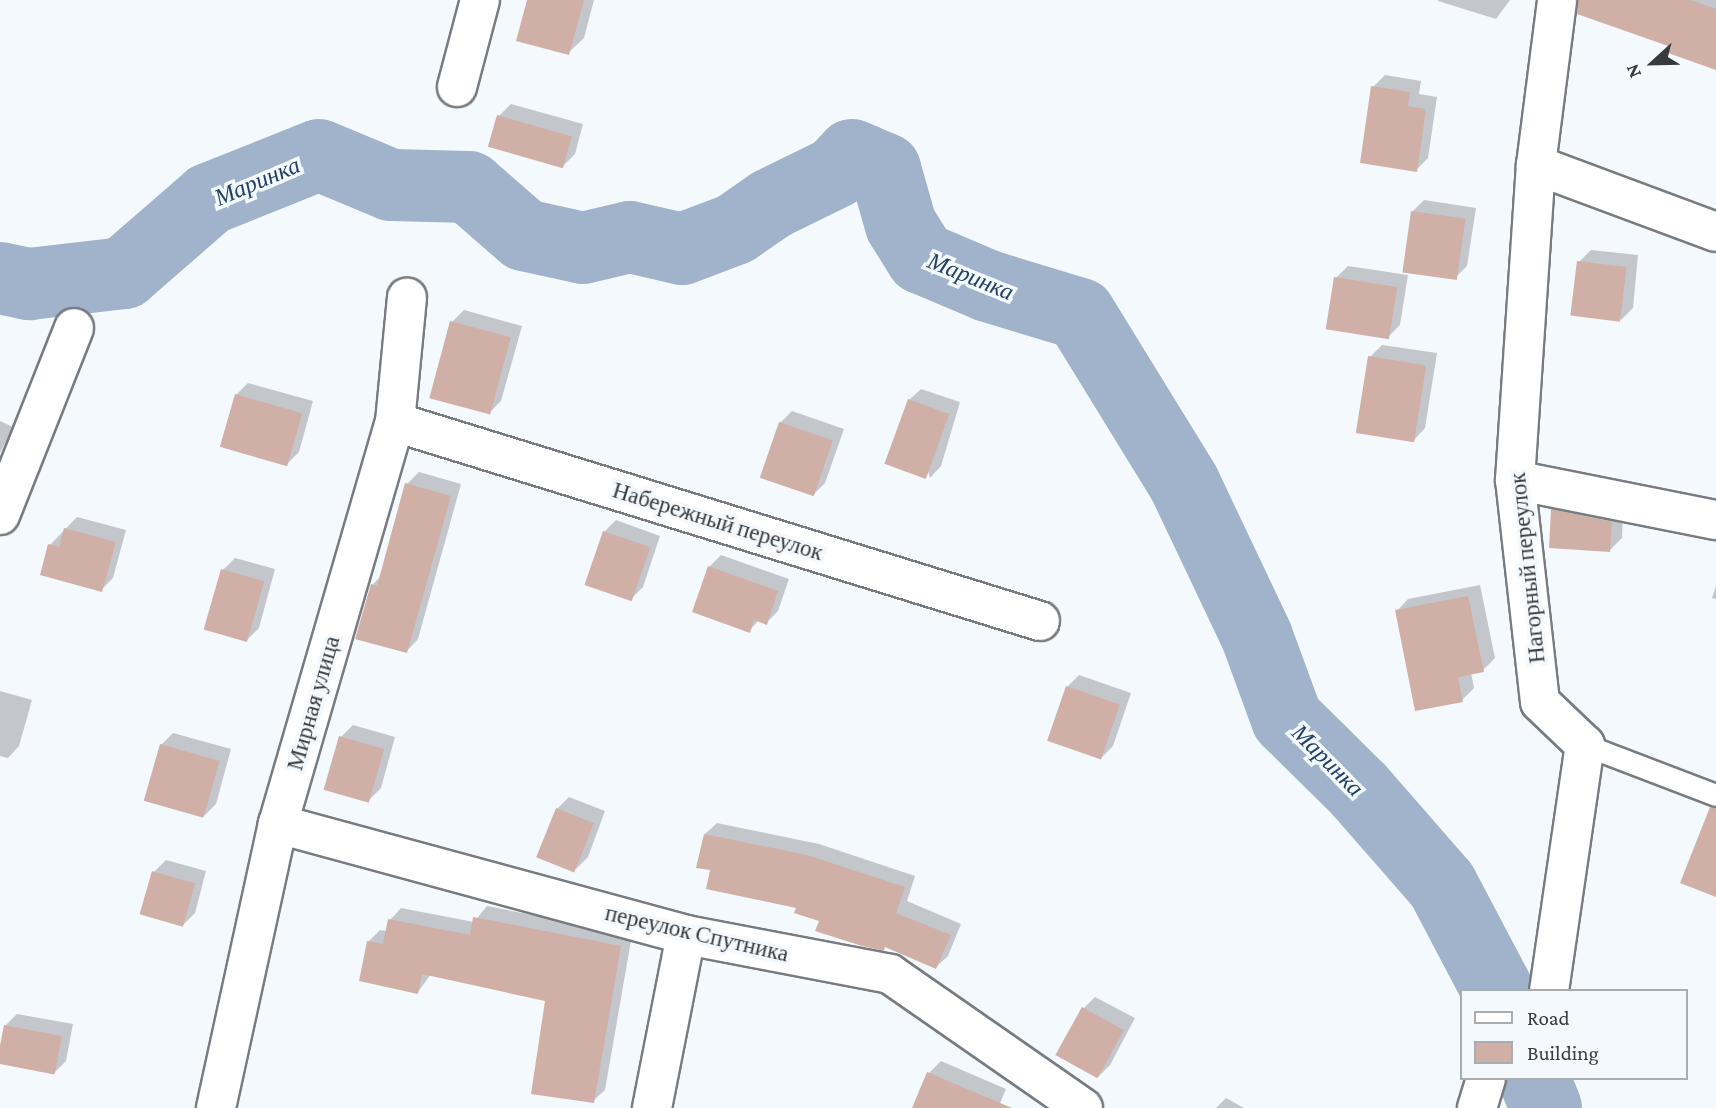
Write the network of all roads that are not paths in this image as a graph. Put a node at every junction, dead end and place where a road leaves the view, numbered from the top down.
1 (480, 0) edge
2 (1557, 0) edge
3 (457, 87) dead end
4 (1536, 165) junction
5 (1716, 232) edge
6 (407, 298) dead end
7 (74, 328) dead end
8 (396, 422) junction
9 (1515, 480) junction
10 (0, 515) edge
11 (1716, 520) edge
12 (1040, 621) dead end
13 (1585, 745) junction
14 (1716, 795) edge
15 (278, 824) junction
16 (686, 935) junction
17 (1549, 989) edge
18 (1485, 1080) edge
19 (216, 1108) edge
20 (652, 1108) edge
21 (1083, 1108) edge
22 (1477, 1108) edge

1 - 3 street
2 - 4 street, Нагорный переулок
4 - 5 street
4 - 9 street, Нагорный переулок
6 - 8 street, Мирная улица
7 - 10 street
8 - 12 street, Набережный переулок
8 - 15 street, Мирная улица
9 - 11 street
9 - 13 street, Нагорный переулок
13 - 14 lane
13 - 17 street
15 - 16 street, переулок Спутника
15 - 19 street, Мирная улица
16 - 20 street
16 - 21 street, переулок Спутника
18 - 22 street

